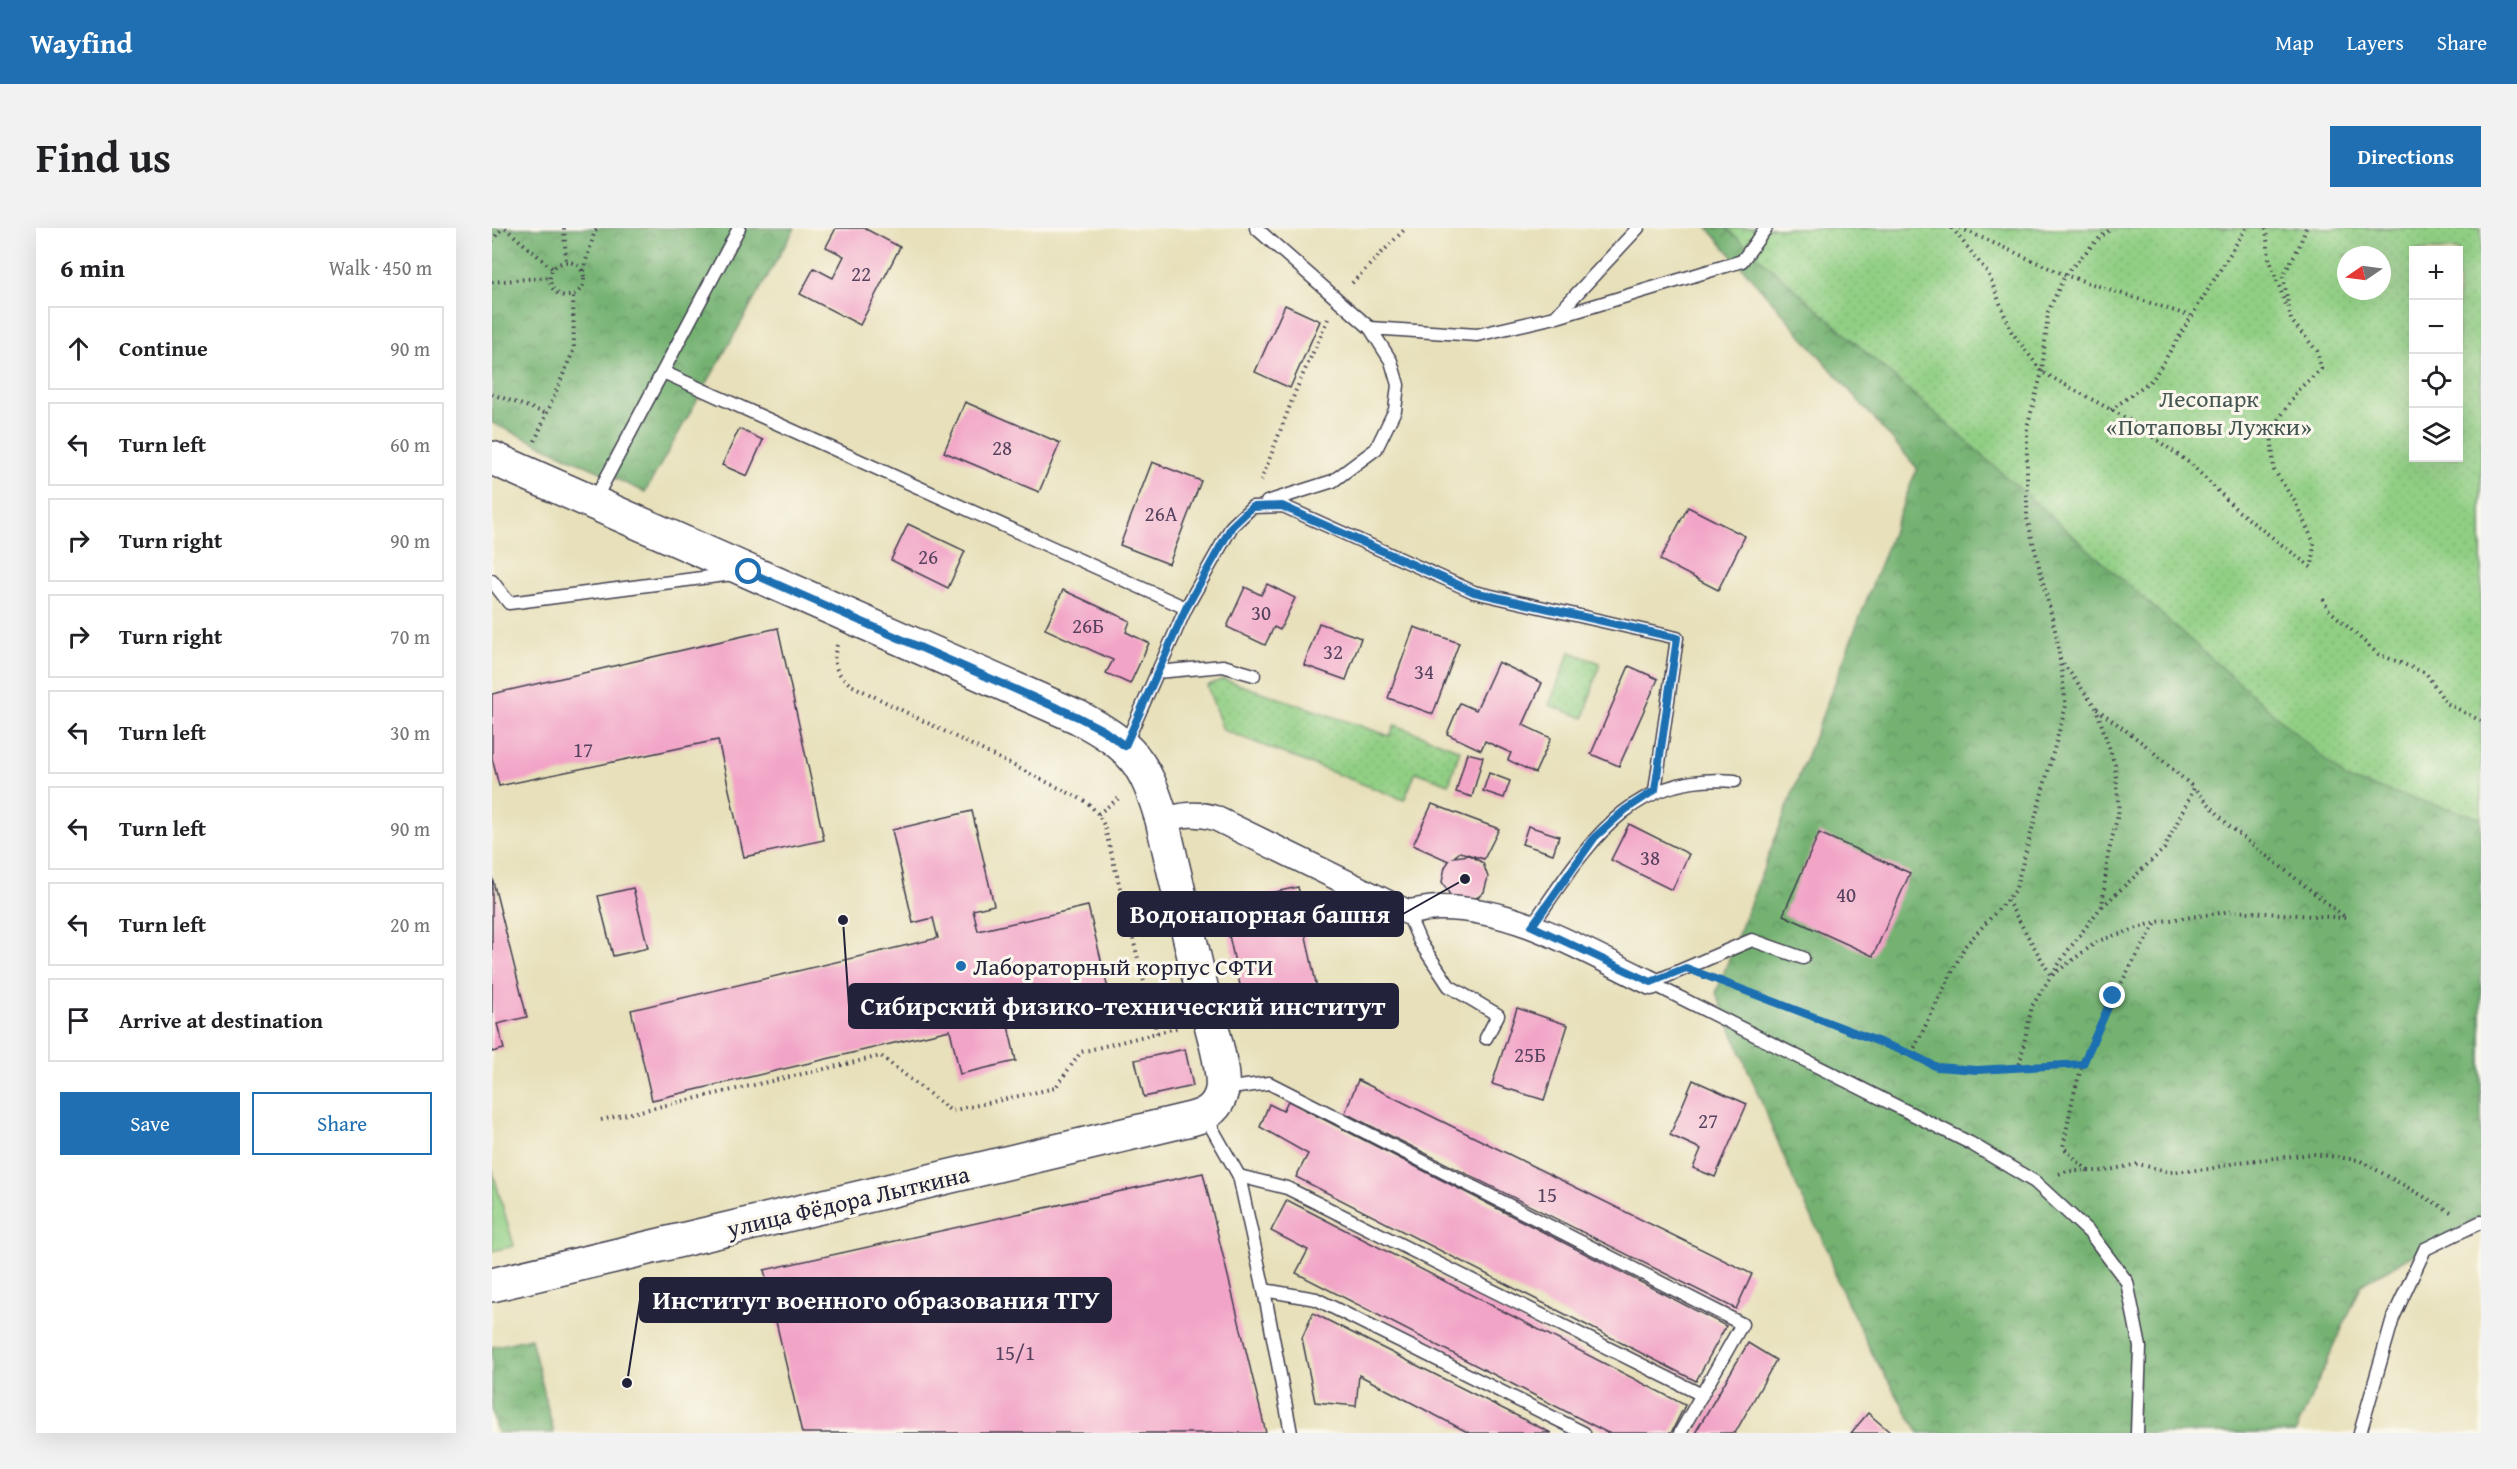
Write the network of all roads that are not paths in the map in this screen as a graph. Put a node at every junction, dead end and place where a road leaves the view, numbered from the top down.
1 (739, 228) edge
2 (1256, 228) edge
3 (1638, 228) edge
4 (1766, 228) edge
5 (1555, 317) junction
6 (1370, 328) junction
7 (663, 372) junction
8 (492, 458) edge
9 (593, 504) junction
10 (1252, 507) junction
11 (749, 572) junction
12 (492, 580) edge
13 (1186, 608) junction
14 (1157, 672) junction
15 (1254, 675) dead end
16 (1125, 746) junction
17 (1735, 781) dead end
18 (1655, 790) junction
19 (1162, 820) junction
20 (1407, 912) junction
21 (1532, 926) junction
22 (1803, 958) dead end
23 (1651, 982) junction
24 (1486, 1038) dead end
25 (1213, 1102) junction
26 (1239, 1176) junction
27 (2481, 1222) edge
28 (492, 1285) edge
29 (1264, 1290) junction
30 (1701, 1395) junction
31 (1291, 1433) edge
32 (1584, 1433) edge
33 (1680, 1433) edge
34 (2137, 1433) edge
35 (2360, 1433) edge

1 - 7 lane
2 - 6 lane
3 - 5 lane
4 - 5 lane
5 - 6 lane
6 - 10 lane
7 - 9 lane
7 - 13 lane
8 - 9 street
9 - 11 street
10 - 13 lane
10 - 18 lane
11 - 12 lane
11 - 16 street
13 - 14 lane
14 - 15 lane
14 - 16 lane
16 - 19 street
17 - 18 lane
18 - 21 lane
19 - 20 street
19 - 25 street
20 - 21 street
20 - 24 lane
21 - 23 street
22 - 23 lane
23 - 34 lane
25 - 26 lane
25 - 28 street, улица Фёдора Лыткина
25 - 30 lane
26 - 29 lane
26 - 30 lane
27 - 35 lane
29 - 31 lane
29 - 32 lane
30 - 33 lane

